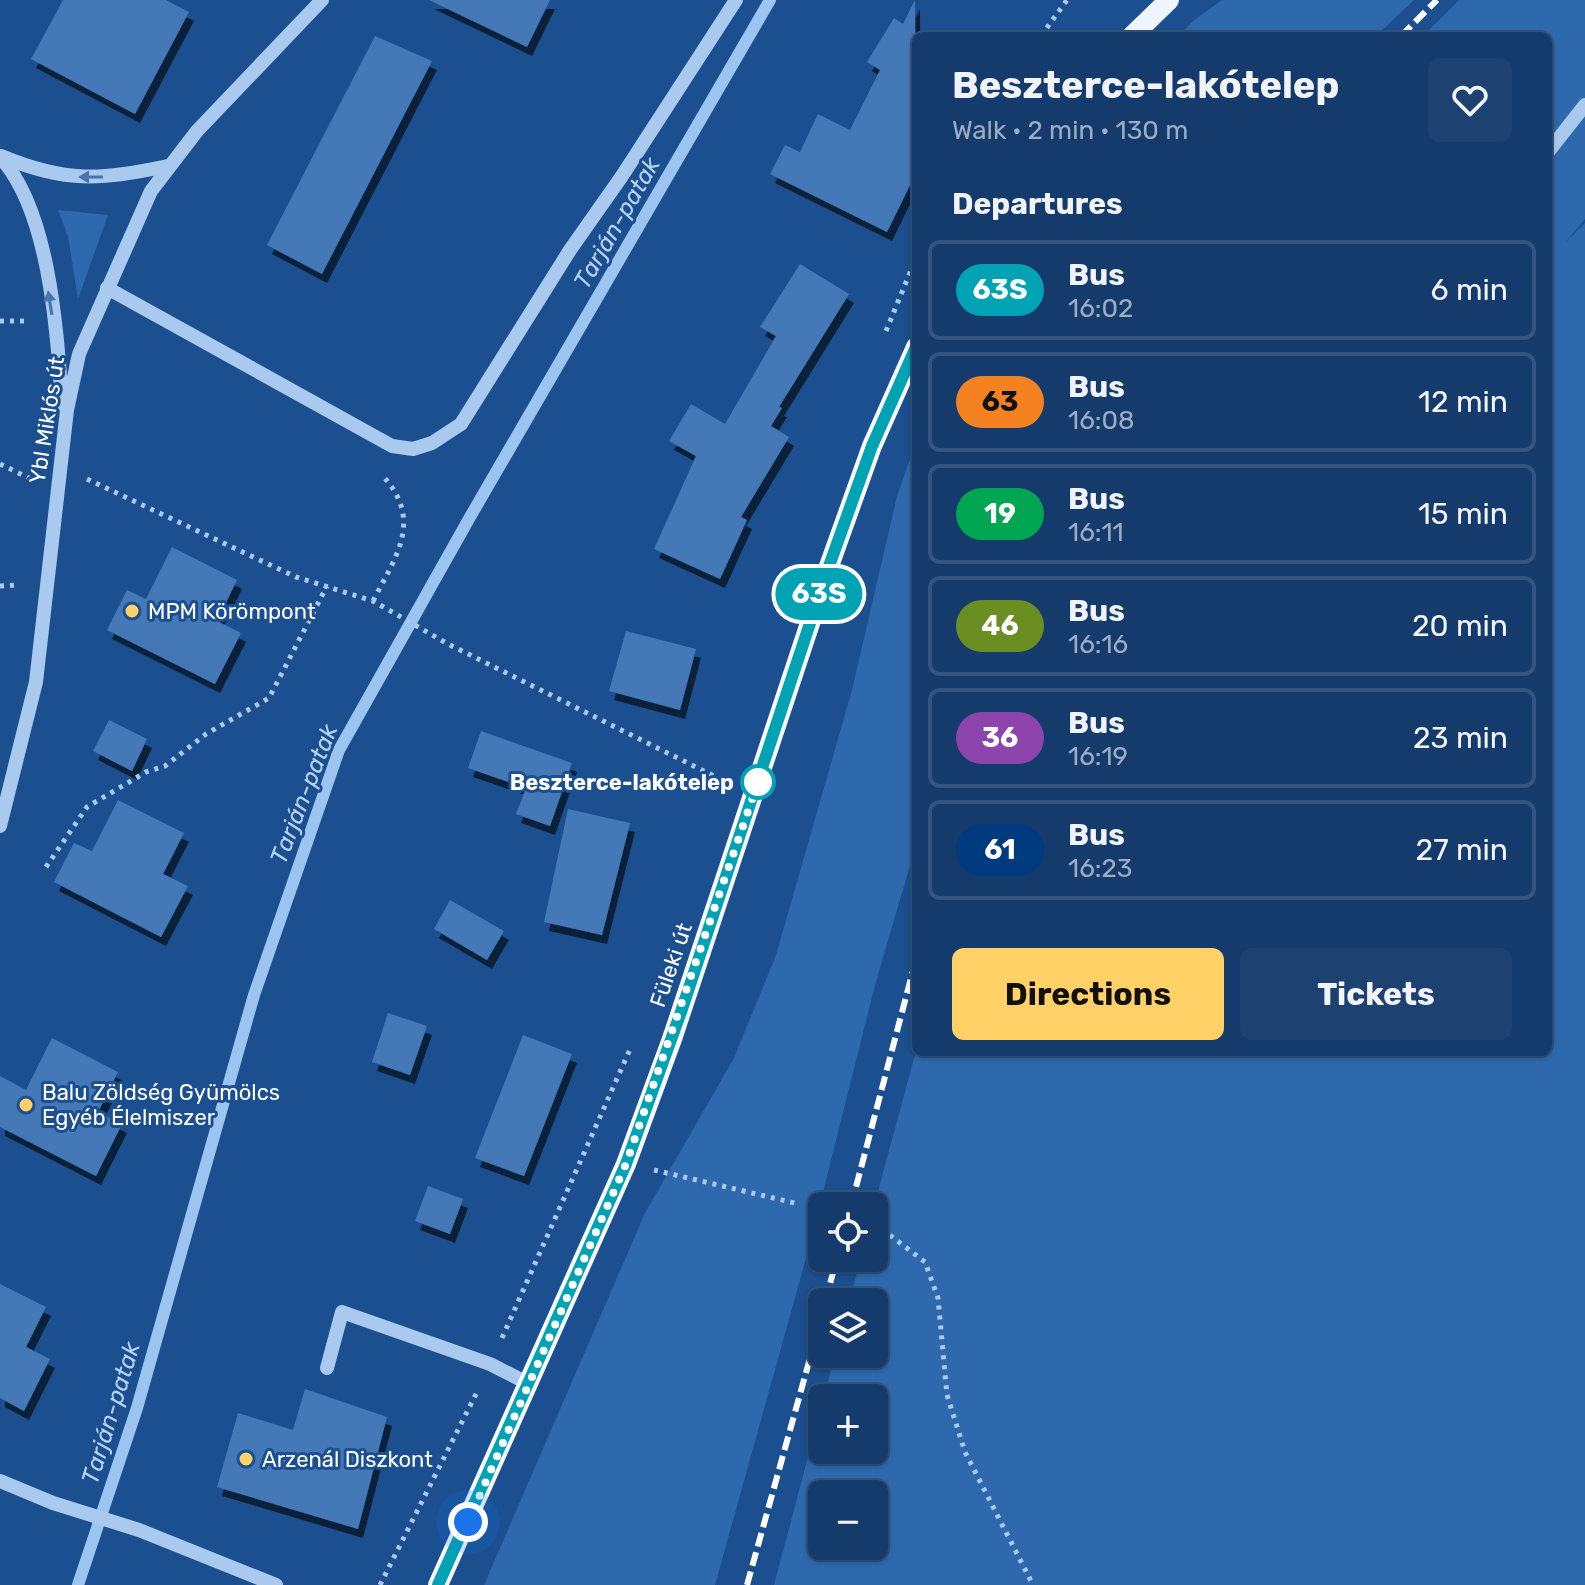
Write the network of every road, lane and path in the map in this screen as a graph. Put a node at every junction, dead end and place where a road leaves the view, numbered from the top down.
1 (322, 0) edge
2 (736, 0) edge
3 (1067, 0) edge
4 (1169, 0) edge
5 (1044, 32) edge
6 (1136, 32) edge
7 (1585, 105) edge
8 (1552, 147) edge
9 (0, 156) edge
10 (168, 166) junction
11 (912, 268) edge
12 (107, 288) junction
13 (880, 344) dead end
14 (912, 356) edge
15 (64, 436) junction
16 (61, 467) junction
17 (371, 469) dead end
18 (327, 586) junction
19 (373, 601) junction
20 (753, 797) junction
21 (0, 826) edge
22 (46, 867) dead end
23 (633, 1044) dead end
24 (626, 1164) junction
25 (799, 1204) dead end
26 (888, 1234) edge
27 (490, 1364) junction
28 (327, 1368) dead end
29 (529, 1384) junction
30 (0, 1481) edge
31 (276, 1585) edge
32 (380, 1585) edge
33 (438, 1585) edge
34 (1033, 1585) edge

1 - 10 street, Ybl Miklós út
2 - 12 street
3 - 5 path
4 - 6 main road
7 - 8 street
10 -> 9 street
15 -> 9 street
10 - 12 street, Ybl Miklós út
11 - 13 path
12 - 15 street, Ybl Miklós út
14 - 20 main road, Füleki út
15 - 16 street, Ybl Miklós út
16 - 18 path
16 - 21 street, Ybl Miklós út
17 - 19 path
18 - 19 path
18 - 22 path
19 - 20 path
20 - 24 main road, Füleki út
23 - 27 path
24 - 25 path
24 - 29 main road, Füleki út
26 - 34 path
27 - 28 street
27 - 29 street
27 - 32 path
29 - 33 main road, Füleki út
30 - 31 street

